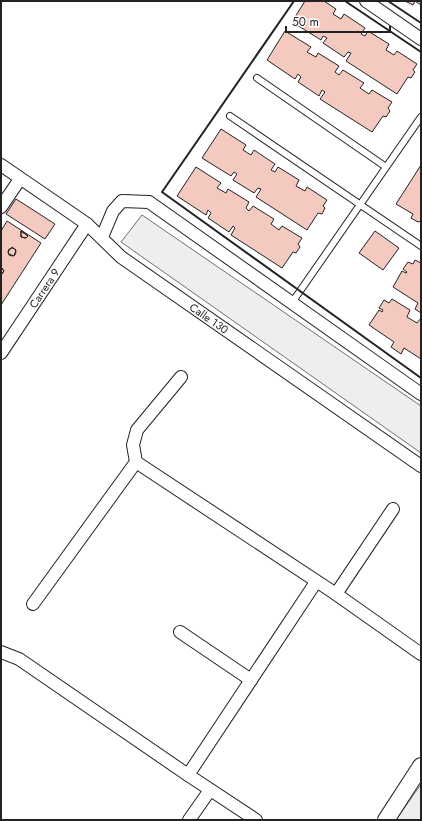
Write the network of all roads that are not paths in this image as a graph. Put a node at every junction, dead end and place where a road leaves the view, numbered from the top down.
1 (366, 1) edge
2 (421, 39) edge
3 (257, 78) dead end
4 (230, 116) dead end
5 (421, 117) edge
6 (1, 165) edge
7 (386, 168) junction
8 (20, 179) junction
9 (360, 205) junction
10 (1, 207) edge
11 (87, 224) junction
12 (102, 237) junction
13 (421, 246) edge
14 (291, 304) junction
15 (1, 353) edge
16 (180, 377) dead end
17 (421, 394) edge
18 (136, 462) junction
19 (421, 466) edge
20 (393, 509) dead end
21 (316, 582) junction
22 (336, 594) junction
23 (33, 604) dead end
24 (180, 632) dead end
25 (1, 652) edge
26 (421, 654) edge
27 (251, 680) junction
28 (421, 766) edge
29 (188, 775) junction
30 (210, 790) junction
31 (189, 820) edge
32 (256, 820) edge
33 (386, 820) edge

1 - 2 street
3 - 7 lane
4 - 9 lane
5 - 7 lane
6 - 8 street, Calle 130
7 - 9 lane
8 - 10 street
8 - 11 street, Calle 130
9 - 13 lane
9 - 14 lane
11 - 12 street, Calle 130
11 - 15 street, Carrera 9
12 - 14 street
12 - 19 street, Calle 130
14 - 17 street
16 - 18 street
18 - 21 street
18 - 23 street
20 - 22 street
21 - 22 street
21 - 27 street
22 - 26 street
24 - 27 street
25 - 29 street
27 - 29 street
28 - 33 street
29 - 30 street
30 - 31 street
30 - 32 street

